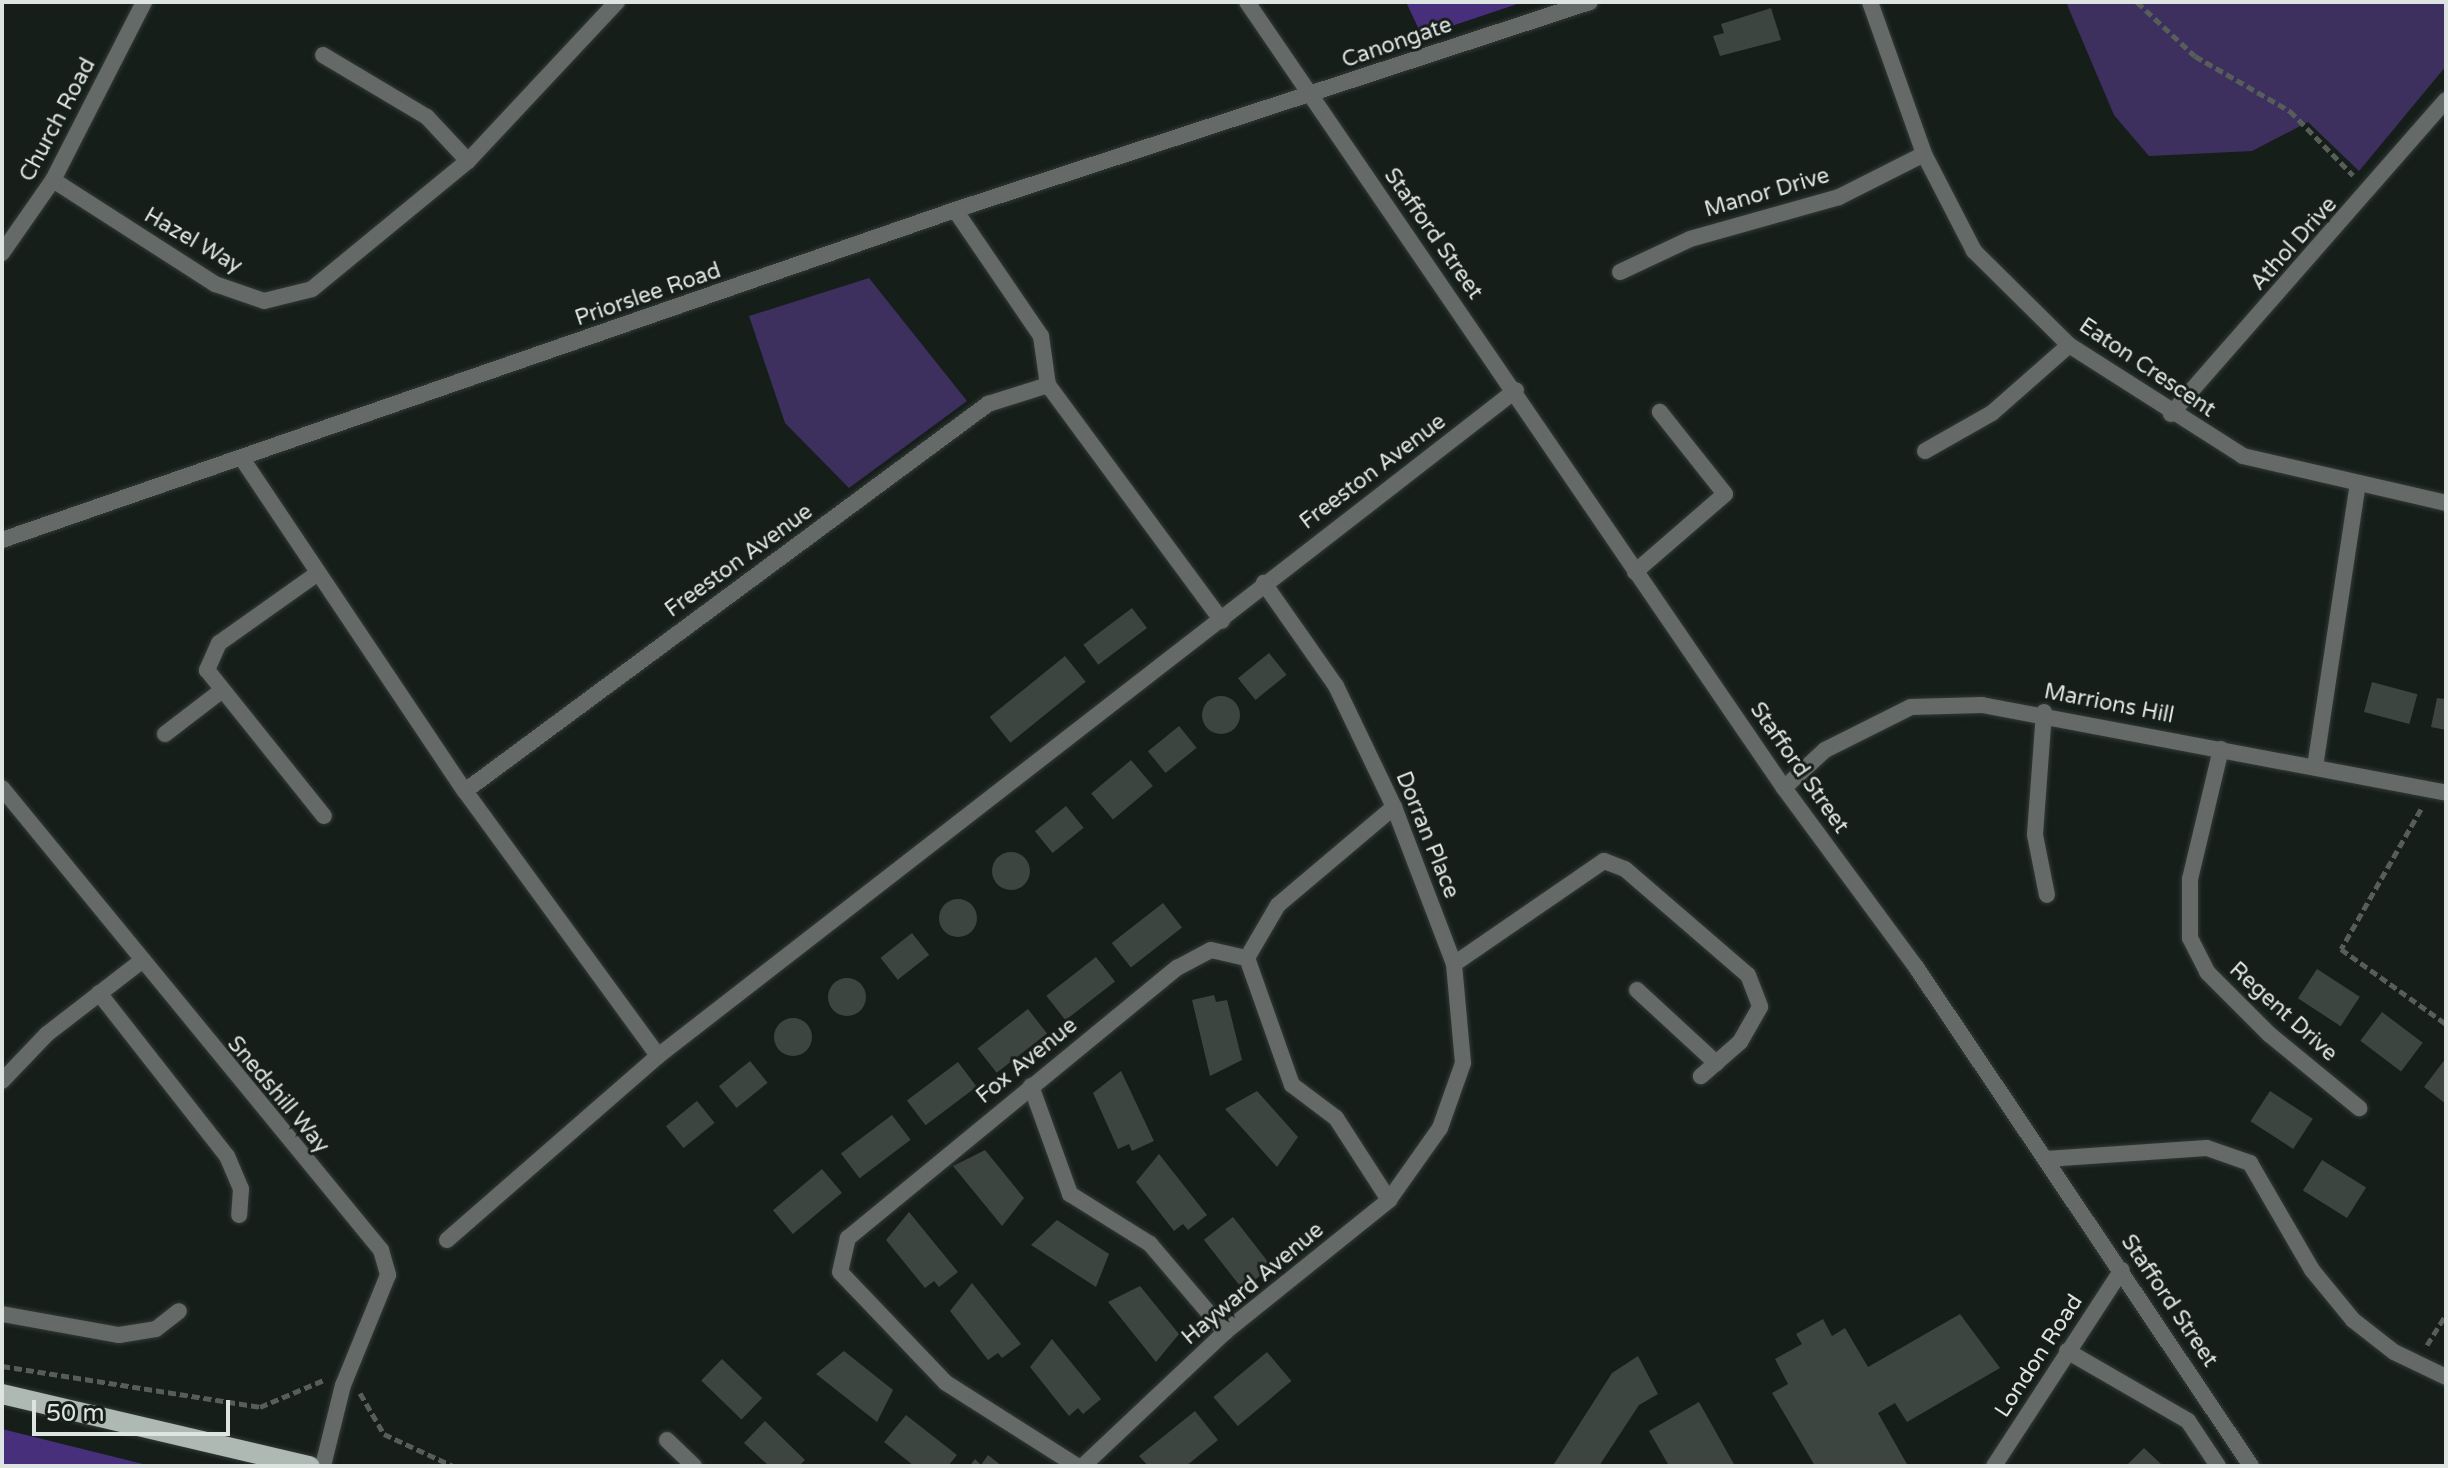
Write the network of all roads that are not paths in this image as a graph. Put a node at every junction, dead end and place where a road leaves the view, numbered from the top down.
1 (144, 2) edge
2 (617, 2) edge
3 (1247, 2) edge
4 (1590, 2) edge
5 (1870, 2) edge
6 (323, 55) dead end
7 (1310, 96) junction
8 (2446, 100) edge
9 (1924, 154) junction
10 (468, 161) junction
11 (53, 180) junction
12 (955, 210) junction
13 (2, 253) edge
14 (1620, 272) dead end
15 (2069, 345) junction
16 (1048, 385) junction
17 (1516, 390) junction
18 (1660, 412) dead end
19 (2171, 414) junction
20 (1925, 451) dead end
21 (243, 460) junction
22 (2358, 484) junction
23 (2446, 503) edge
24 (2, 540) edge
25 (1635, 572) junction
26 (318, 573) junction
27 (1264, 583) junction
28 (1222, 621) junction
29 (221, 691) junction
30 (2044, 712) junction
31 (165, 734) dead end
32 (2221, 749) junction
33 (2315, 767) junction
34 (2, 788) edge
35 (1784, 788) junction
36 (465, 791) junction
37 (2439, 792) edge
38 (1394, 807) junction
39 (324, 816) dead end
40 (2047, 895) dead end
41 (1247, 958) junction
42 (140, 962) junction
43 (1454, 964) junction
44 (1637, 990) dead end
45 (99, 993) junction
46 (658, 1056) junction
47 (1716, 1063) junction
48 (1701, 1076) dead end
49 (2, 1081) edge
50 (1031, 1086) junction
51 (2359, 1108) dead end
52 (1440, 1128) joint
53 (2046, 1159) junction
54 (1389, 1200) junction
55 (239, 1215) dead end
56 (848, 1238) joint
57 (447, 1240) dead end
58 (2122, 1270) junction
59 (179, 1311) dead end
60 (2, 1314) edge
61 (1225, 1332) junction
62 (2067, 1351) junction
63 (2446, 1377) edge
64 (2, 1394) edge
65 (667, 1440) dead end
66 (310, 1466) edge
67 (323, 1466) edge
68 (694, 1466) edge
69 (1080, 1466) edge
70 (1994, 1466) edge
71 (2218, 1466) edge
72 (2251, 1466) edge

1 - 11 street, Church Road
2 - 10 street, Hazel Way
3 - 7 street, Stafford Street
4 - 7 street, Canongate
5 - 9 street, Eaton Crescent
6 - 10 street
7 - 12 street, Priorslee Road
7 - 17 street, Stafford Street
8 - 19 street, Athol Drive
9 - 14 street, Manor Drive
9 - 15 street, Eaton Crescent
10 - 11 street, Hazel Way
11 - 13 street, Church Road
12 - 16 street
12 - 21 street, Priorslee Road
15 - 19 street, Eaton Crescent
15 - 20 street
16 - 28 street
16 - 36 street, Freeston Avenue
17 - 25 street, Stafford Street
17 - 27 street, Freeston Avenue
18 - 25 street
19 - 22 street, Eaton Crescent
21 - 24 street, Priorslee Road
21 - 26 street
22 - 23 street, Eaton Crescent
22 - 33 street
25 - 35 street, Stafford Street
26 - 29 street
26 - 36 street
27 - 28 street, Freeston Avenue
27 - 38 street, Dorran Place
28 - 46 street, Freeston Avenue
29 - 31 street
29 - 39 street
30 - 32 street, Marrions Hill
30 - 35 street, Marrions Hill
30 - 40 street
32 - 33 street, Marrions Hill
32 - 51 street, Regent Drive
33 - 37 street, Marrions Hill
34 - 42 street, Snedshill Way
35 - 53 street, Stafford Street
36 - 46 street
38 - 41 street
38 - 43 street, Dorran Place
41 - 50 street, Fox Avenue
41 - 54 street
42 - 45 street
42 - 67 street, Snedshill Way
43 - 47 street
43 - 52 street, Dorran Place
44 - 47 street
45 - 49 street
45 - 55 street
46 - 57 street, Freeston Avenue
47 - 48 street
50 - 56 street, Fox Avenue
50 - 61 street
52 - 54 street, Hayward Avenue
53 - 58 street, Stafford Street
53 - 63 street
54 - 61 street, Hayward Avenue
56 - 69 street, Hayward Avenue
58 - 62 street, London Road
58 - 72 street, Stafford Street
59 - 60 street
61 - 69 street, Hayward Avenue
62 - 70 street, London Road
62 - 71 street
64 - 66 main road
65 - 68 street

